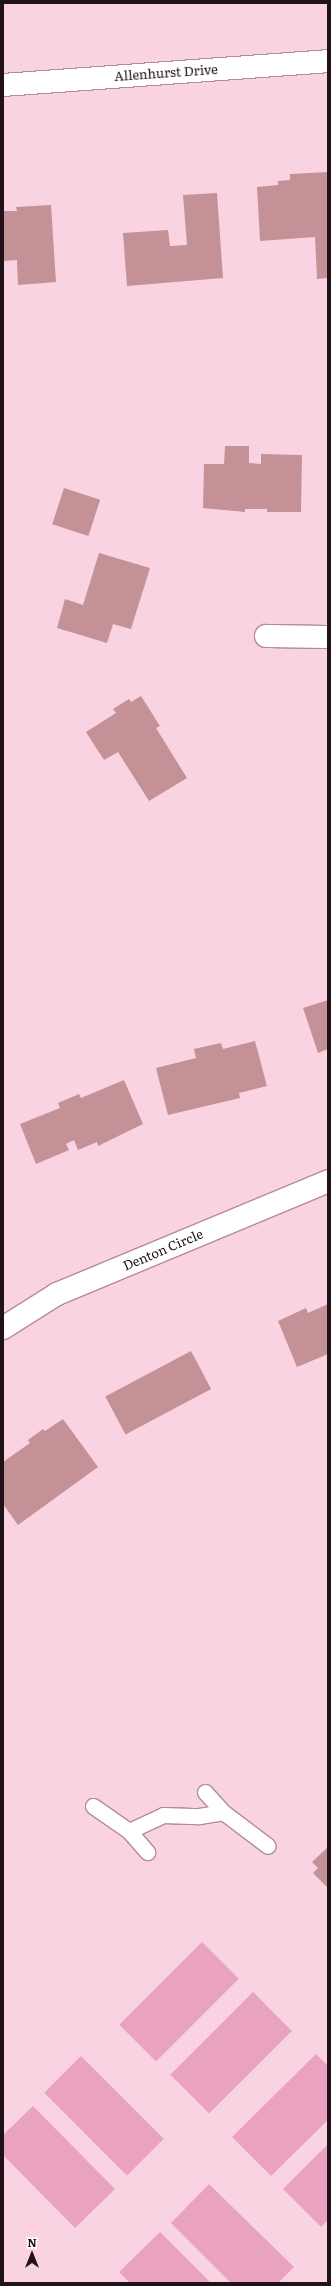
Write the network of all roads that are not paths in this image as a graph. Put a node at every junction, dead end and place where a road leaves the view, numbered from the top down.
1 (328, 61) edge
2 (3, 86) edge
3 (266, 636) dead end
4 (328, 637) edge
5 (328, 1181) edge
6 (3, 1328) edge
7 (206, 1792) dead end
8 (93, 1806) dead end
9 (223, 1812) junction
10 (129, 1831) junction
11 (268, 1846) dead end
12 (147, 1852) dead end

1 - 2 street, Allenhurst Drive
3 - 4 street
5 - 6 street, Denton Circle
7 - 9 lane
8 - 10 lane
9 - 10 lane
9 - 11 lane
10 - 12 lane

